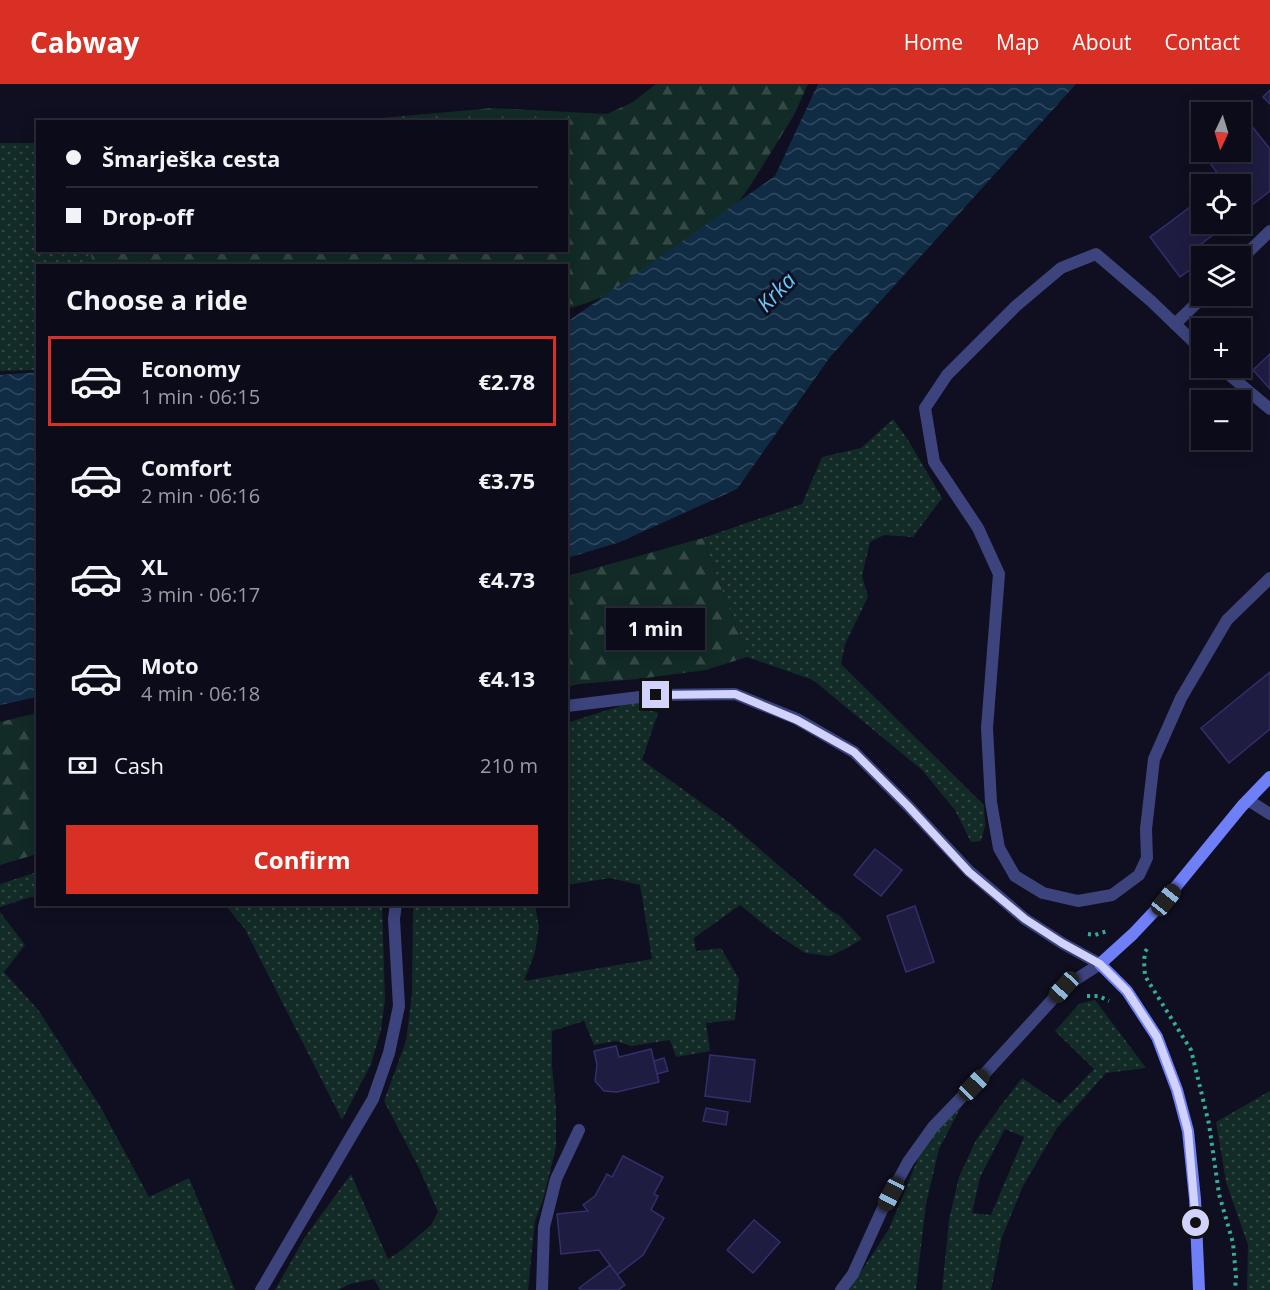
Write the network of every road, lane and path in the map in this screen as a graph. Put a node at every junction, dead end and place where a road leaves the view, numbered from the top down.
1 (1270, 231) edge
2 (1251, 249) edge
3 (1194, 306) edge
4 (1175, 324) junction
5 (1191, 339) edge
6 (1233, 378) edge
7 (1270, 409) edge
8 (1270, 578) edge
9 (568, 706) edge
10 (1270, 777) edge
11 (1248, 800) junction
12 (1270, 814) edge
13 (396, 906) edge
14 (1113, 928) dead end
15 (1084, 933) dead end
16 (1149, 946) dead end
17 (1100, 964) junction
18 (1145, 976) dead end
19 (579, 1130) dead end
20 (261, 1290) edge
21 (542, 1290) edge
22 (841, 1290) edge
23 (1200, 1290) edge

1 - 2 street
3 - 4 street
4 - 5 street
4 - 8 street
6 - 7 street
9 - 17 street
10 - 11 street
11 - 12 street
11 - 17 street
13 - 20 street
14 - 15 path
16 - 18 path
17 - 22 street
17 - 23 street
19 - 21 street

